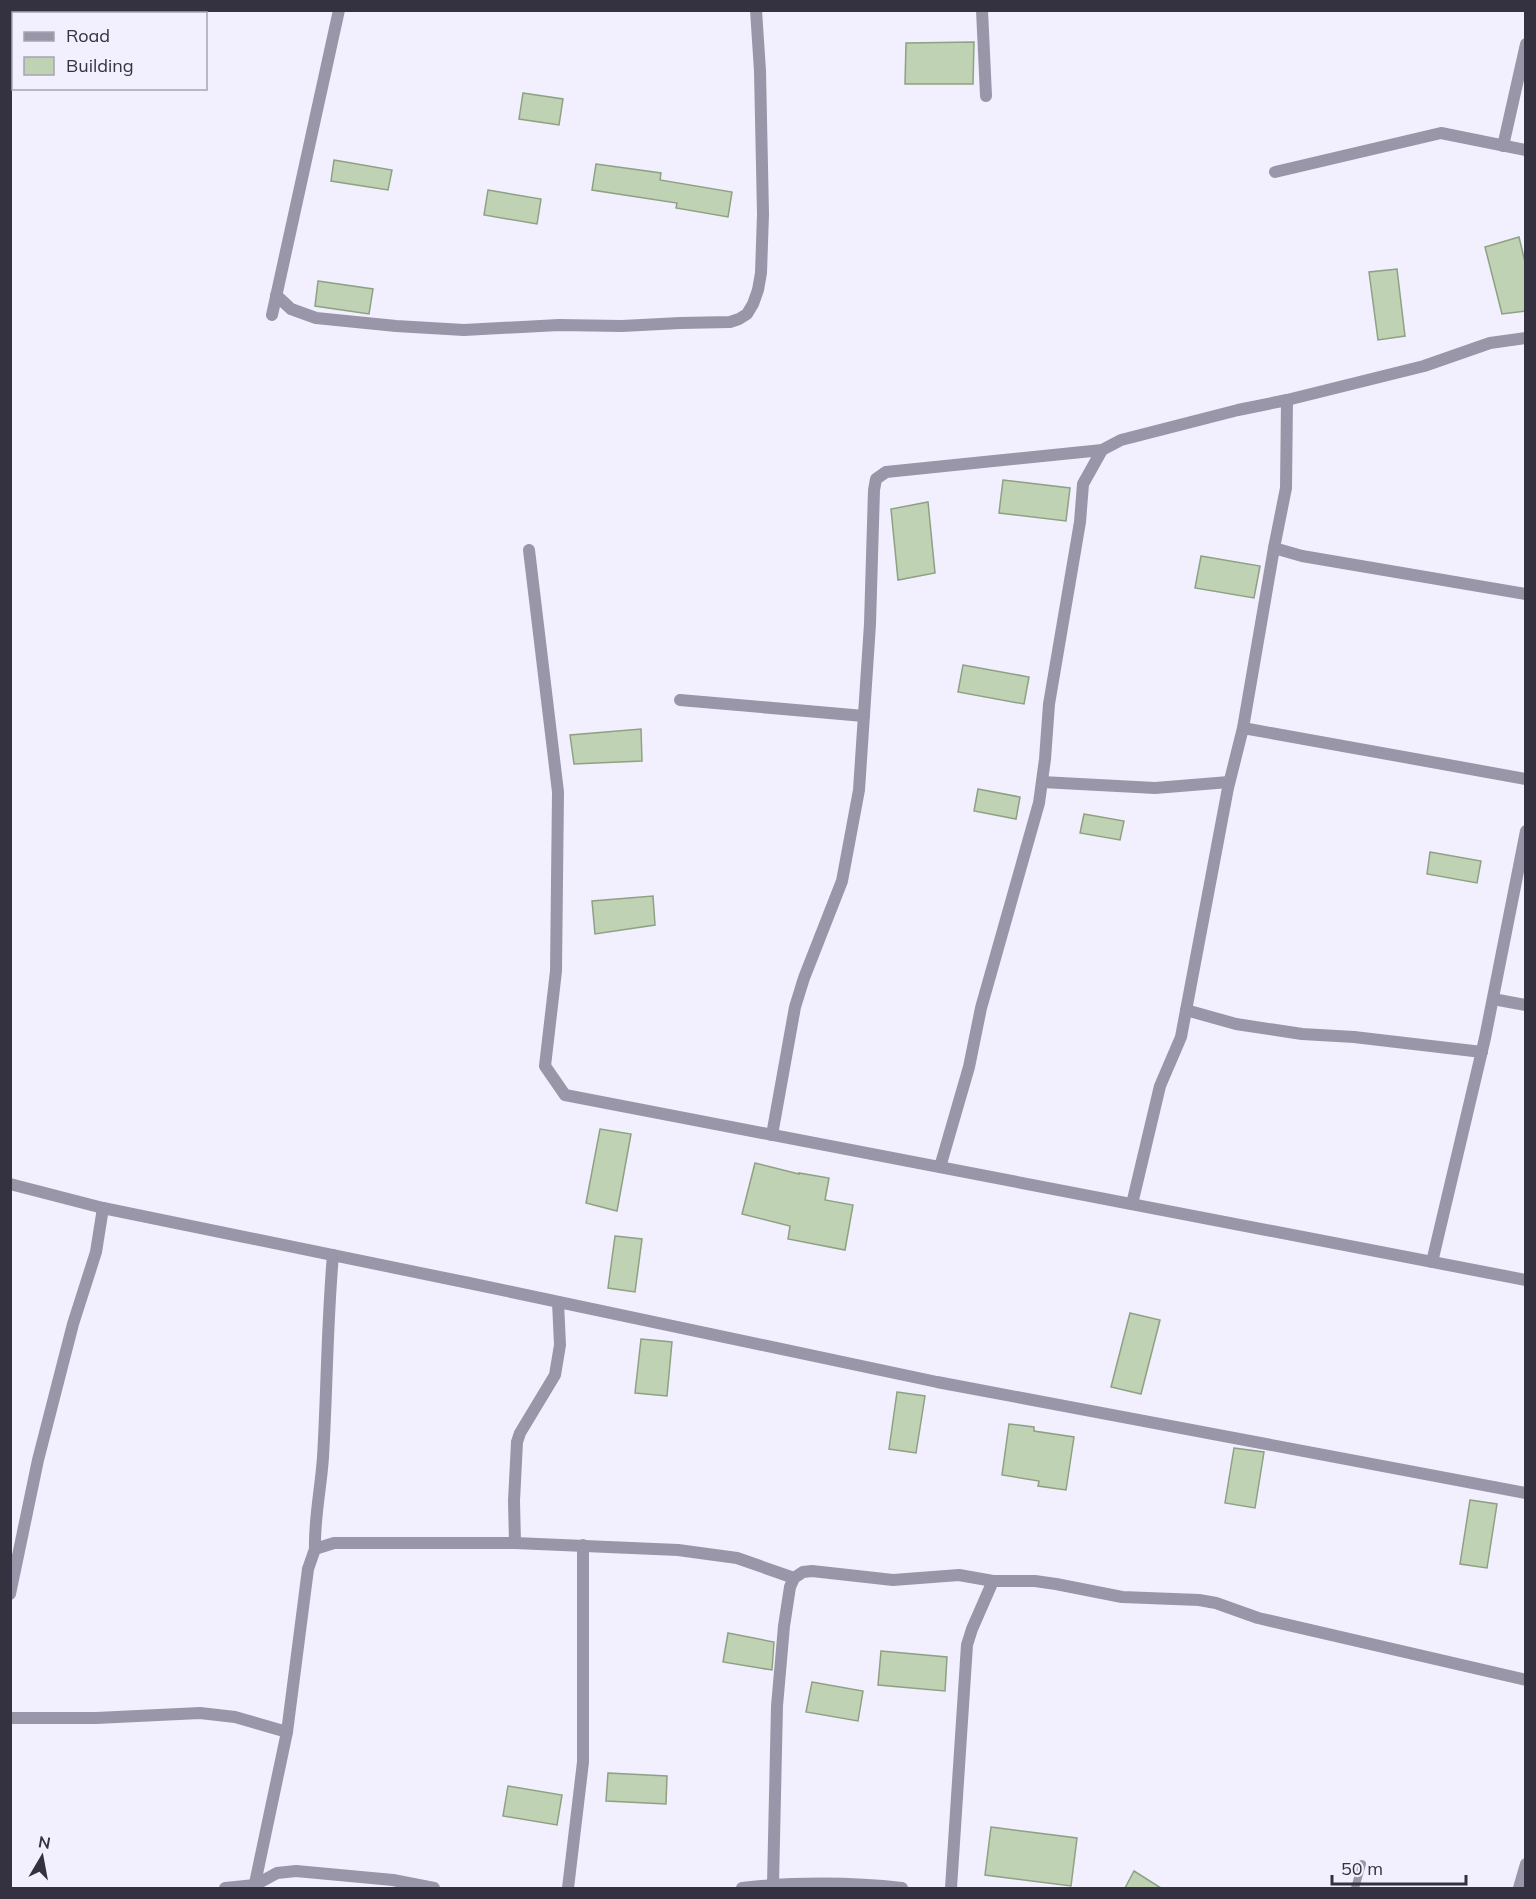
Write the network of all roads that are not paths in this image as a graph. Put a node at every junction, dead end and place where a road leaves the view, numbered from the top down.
1 (339, 10) edge
2 (756, 10) edge
3 (982, 10) edge
4 (1526, 44) edge
5 (986, 96) dead end
6 (1503, 146) junction
7 (1526, 150) edge
8 (1275, 172) dead end
9 (276, 295) junction
10 (272, 315) dead end
11 (1526, 338) edge
12 (1287, 400) junction
13 (1102, 450) junction
14 (1274, 548) junction
15 (529, 550) dead end
16 (1526, 594) edge
17 (680, 700) dead end
18 (864, 716) junction
19 (1243, 728) junction
20 (1526, 779) edge
21 (1042, 782) junction
22 (1229, 782) junction
23 (1526, 831) edge
24 (1493, 999) junction
25 (1526, 1005) edge
26 (1186, 1010) junction
27 (1482, 1052) junction
28 (772, 1135) junction
29 (940, 1167) junction
30 (10, 1184) edge
31 (1131, 1204) junction
32 (103, 1208) junction
33 (333, 1255) junction
34 (1432, 1262) junction
35 (1526, 1280) edge
36 (558, 1302) junction
37 (1526, 1493) edge
38 (515, 1543) junction
39 (583, 1545) junction
40 (315, 1549) junction
41 (794, 1578) junction
42 (993, 1581) junction
43 (10, 1594) edge
44 (1526, 1680) edge
45 (12, 1716) edge
46 (287, 1732) junction
47 (1362, 1864) dead end
48 (1526, 1864) edge
49 (773, 1884) junction
50 (254, 1887) edge
51 (225, 1888) edge
52 (434, 1888) edge
53 (568, 1888) edge
54 (742, 1888) edge
55 (902, 1888) edge
56 (951, 1888) edge
57 (1355, 1888) edge
58 (1519, 1888) edge

1 - 9 street
2 - 9 street
3 - 5 street
4 - 6 street
6 - 7 street
6 - 8 street
9 - 10 street
11 - 12 street
12 - 13 street
12 - 14 street
13 - 18 street
13 - 21 street
14 - 16 street
14 - 19 street
15 - 28 street
17 - 18 street
18 - 28 street
19 - 20 street
19 - 22 street
21 - 22 street
21 - 29 street
22 - 26 street
23 - 24 street
24 - 25 street
24 - 27 street
26 - 27 street
26 - 31 street
27 - 34 street
28 - 29 street
29 - 31 street
30 - 32 street
31 - 34 street
32 - 33 street
32 - 43 street
33 - 36 street
33 - 40 street
34 - 35 street
36 - 37 street
36 - 38 street
38 - 39 street
38 - 40 street
39 - 41 street
39 - 53 street
40 - 46 street
41 - 42 street
41 - 49 street
42 - 44 street
42 - 56 street
45 - 46 street
46 - 50 street
47 - 57 lane
48 - 58 street
49 - 54 street
49 - 55 street
50 - 51 street
50 - 52 street

